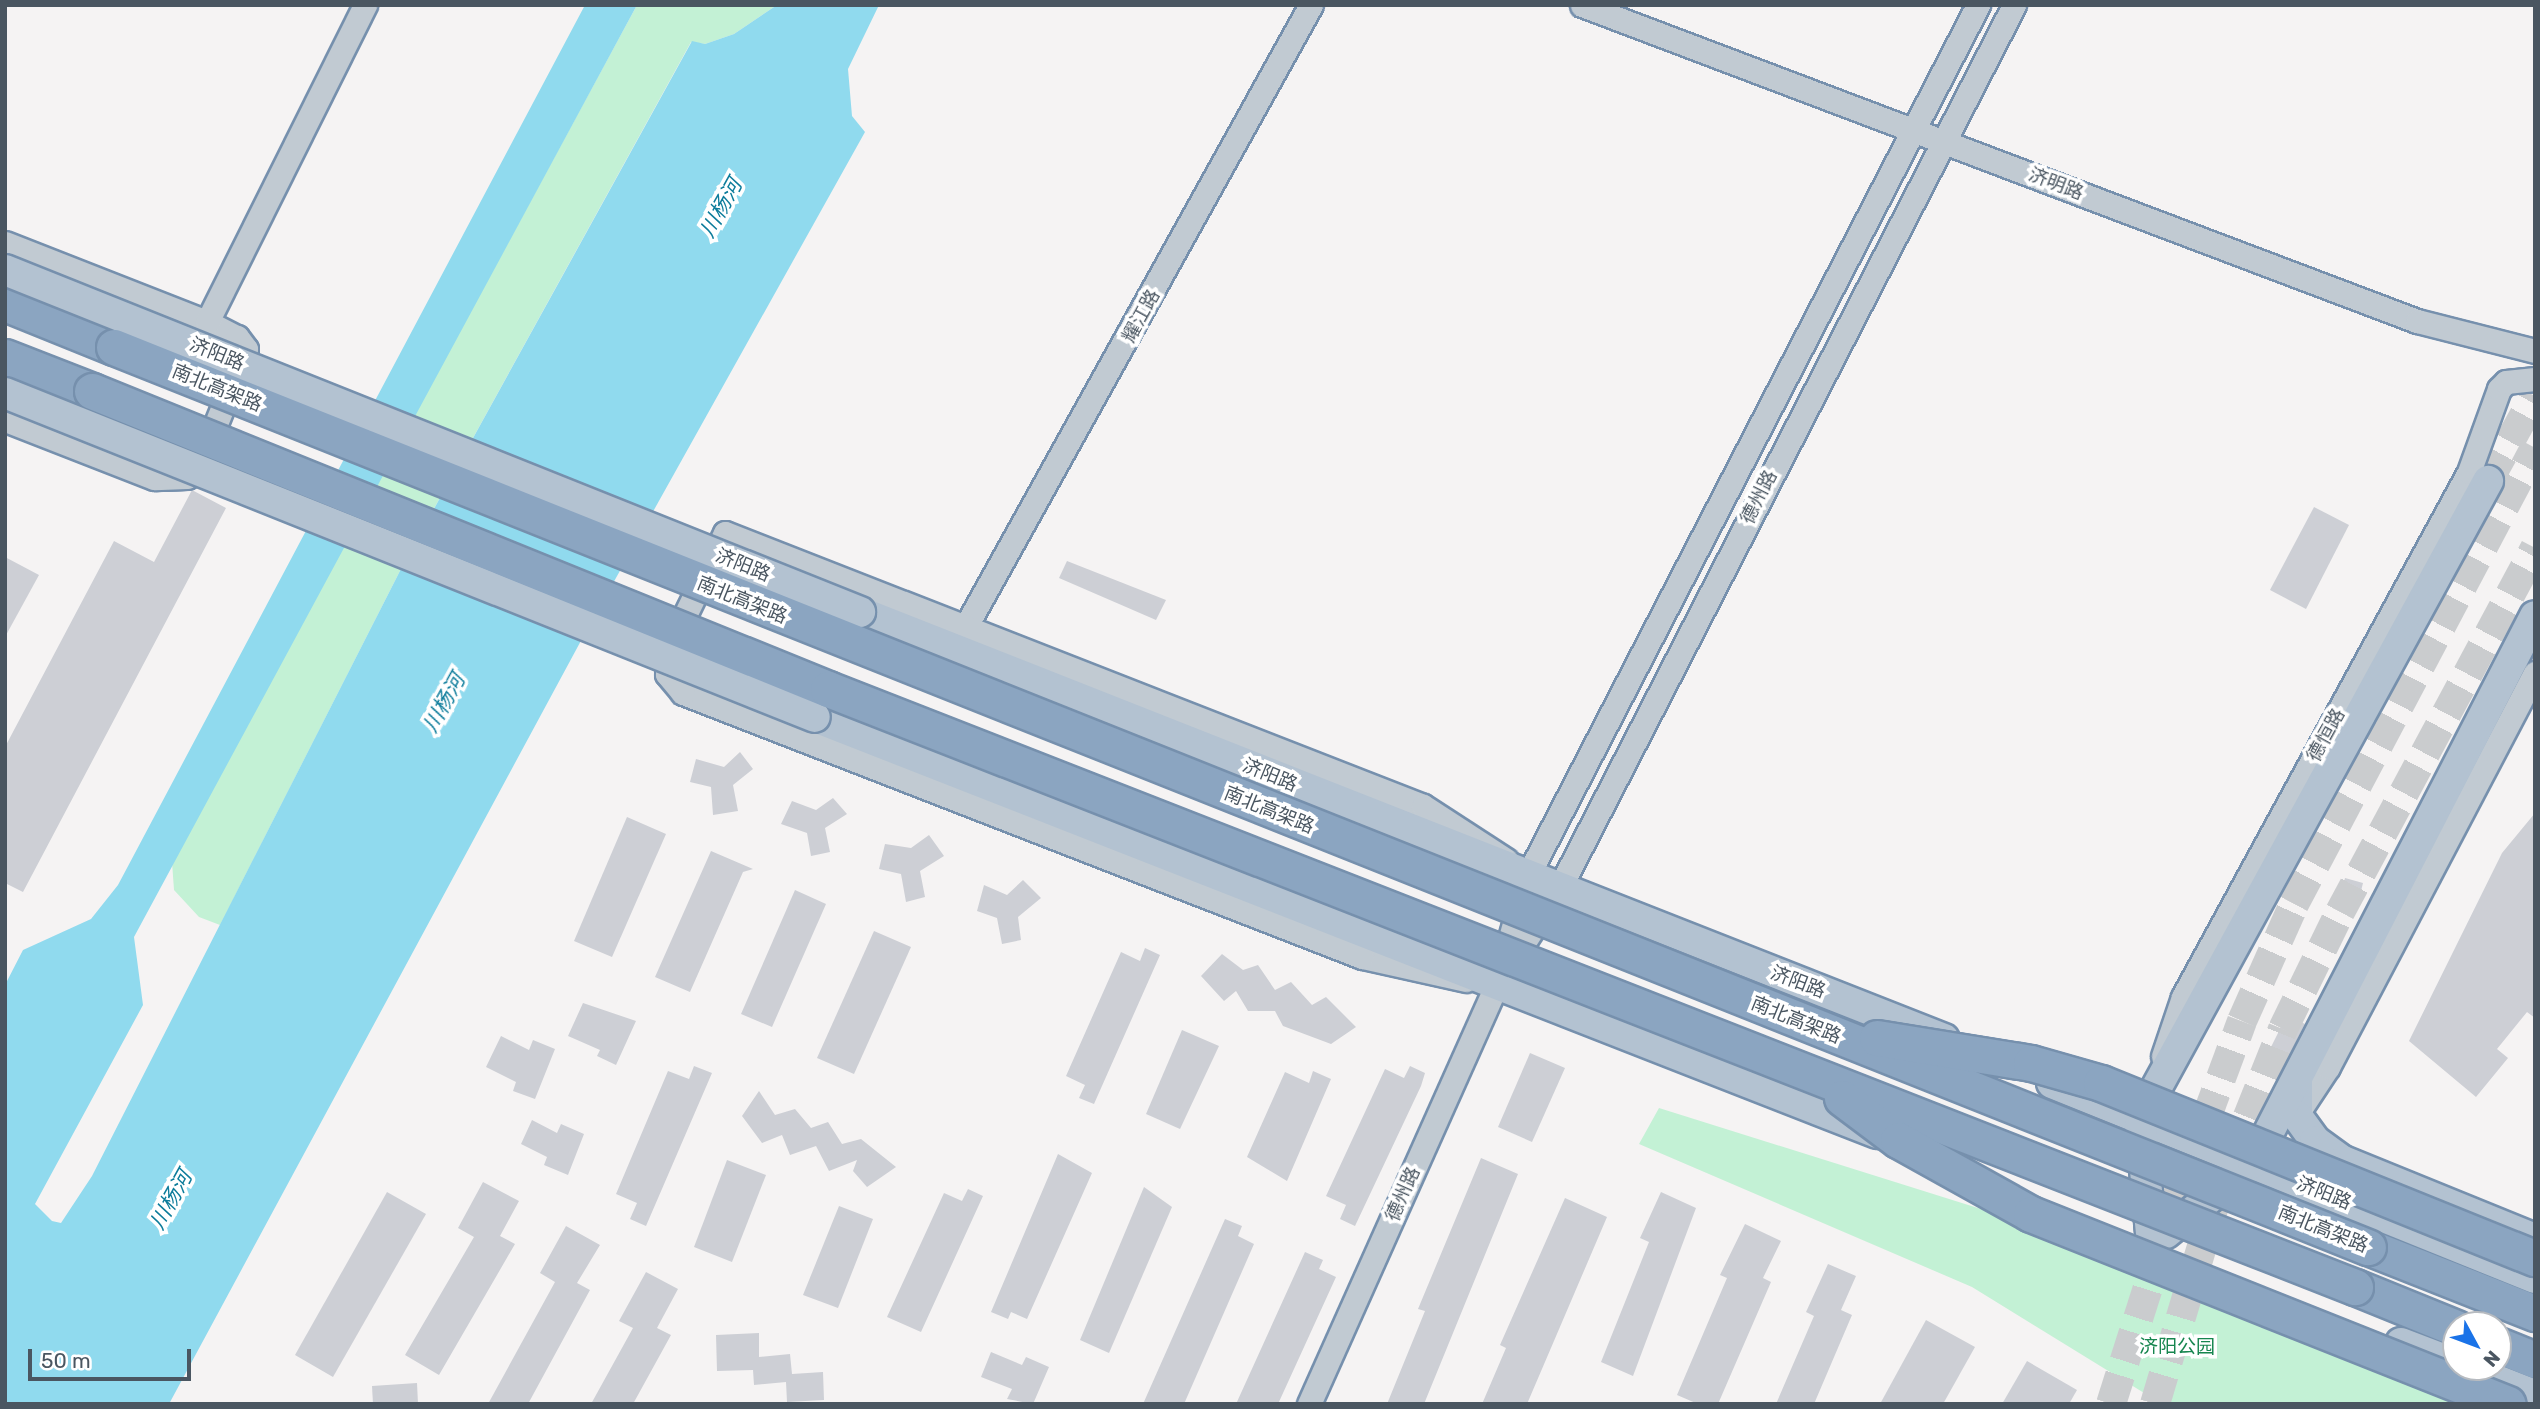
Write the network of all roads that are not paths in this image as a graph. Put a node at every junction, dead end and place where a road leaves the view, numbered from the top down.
1 (365, 5) edge
2 (1311, 5) edge
3 (1582, 5) edge
4 (1978, 5) edge
5 (2014, 5) edge
6 (1911, 130) junction
7 (1941, 141) junction
8 (5, 243) edge
9 (5, 270) edge
10 (5, 303) edge
11 (206, 322) junction
12 (2535, 351) edge
13 (5, 357) edge
14 (2535, 379) edge
15 (5, 393) edge
16 (5, 420) edge
17 (2488, 481) tunnel mouth
18 (2535, 616) edge
19 (966, 626) junction
20 (2535, 673) edge
21 (1527, 877) junction
22 (1559, 889) junction
23 (1497, 984) junction
24 (1823, 1030) junction
25 (1805, 1070) junction
26 (2297, 1077) junction
27 (2297, 1116) junction
28 (2140, 1118) junction
29 (2253, 1163) junction
30 (2535, 1238) edge
31 (2152, 1244) junction
32 (2535, 1258) edge
33 (2535, 1279) edge
34 (2535, 1313) edge
35 (2442, 1322) edge
36 (2512, 1351) edge
37 (2442, 1358) edge
38 (2535, 1360) edge
39 (2499, 1381) edge
40 (2535, 1395) edge
41 (1309, 1404) edge
42 (2508, 1404) edge

1 - 11 street
2 - 19 street, 耀江路
3 - 6 street, 济明路
4 - 6 street, 德州路
5 - 7 street, 德州路
6 - 7 street, 济明路
6 - 21 street, 德州路
7 - 12 street, 济明路
7 - 22 street, 德州路
8 - 11 street
9 - 21 main road, 济阳路, bridge
10 - 24 highway, 南北高架路, bridge
11 - 16 street
13 - 25 highway, bridge
14 - 28 street, 德恒路
15 - 23 main road, bridge
17 - 28 main road
18 - 26 main road
19 - 21 street
19 - 23 street
20 - 27 street
21 - 22 main road, 济阳路
21 - 23 street, 德州路
22 - 23 street, 德州路
22 - 28 main road, 济阳路
23 - 31 main road
23 - 41 street, 德州路
24 - 32 highway, bridge
24 - 34 highway, 南北高架路, bridge
25 - 35 highway, bridge
25 - 42 highway, bridge
26 - 27 main road
26 - 29 main road
27 - 29 street
27 - 30 main road
28 - 29 main road, 济阳路
28 - 31 main road
29 - 31 main road
29 - 33 main road, 济阳路
31 - 37 main road
36 - 38 highway
39 - 40 main road

